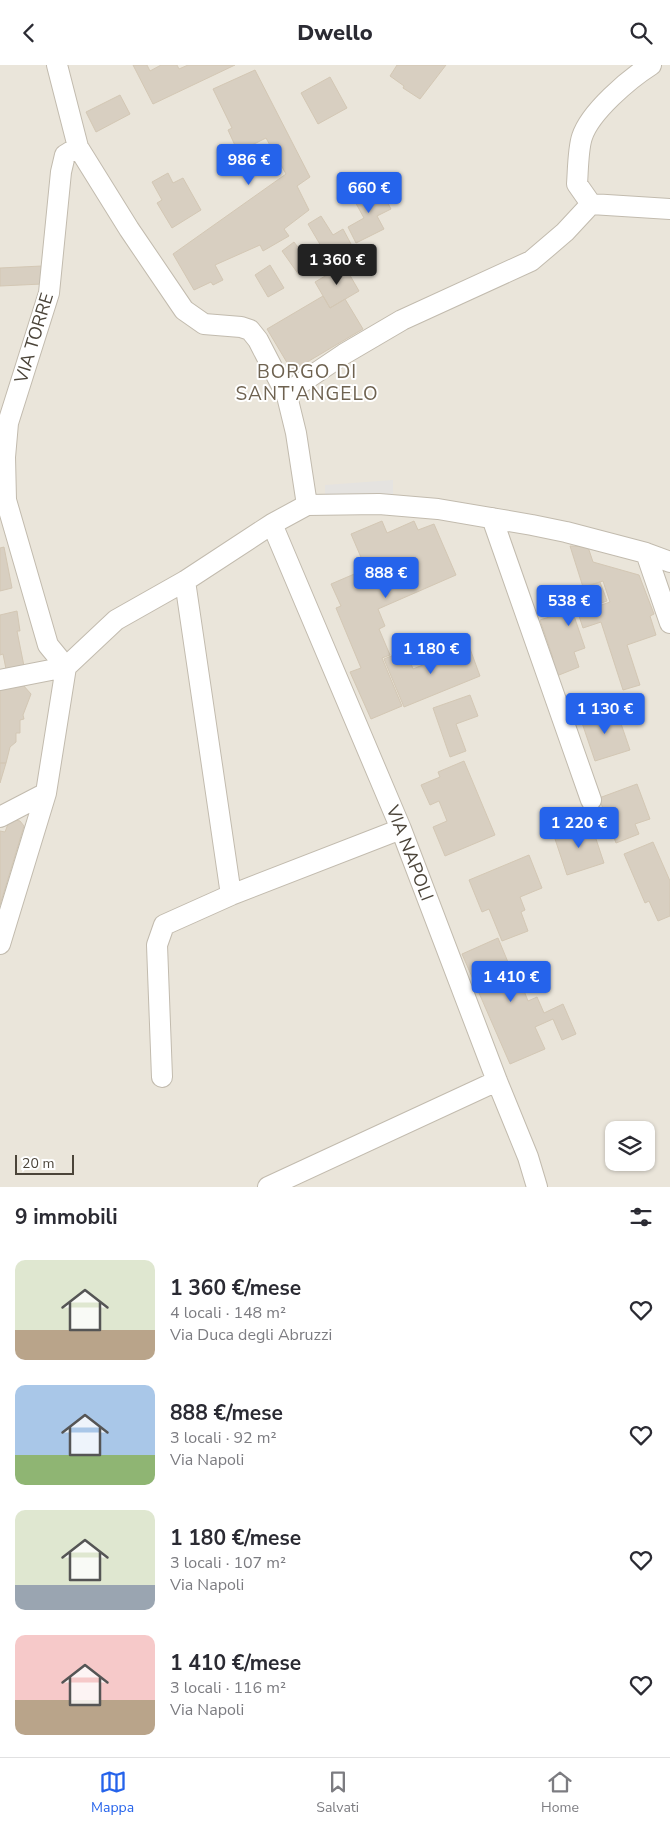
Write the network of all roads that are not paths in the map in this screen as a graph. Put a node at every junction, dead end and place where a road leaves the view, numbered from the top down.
1 (57, 65) edge
2 (651, 65) edge
3 (78, 147) junction
4 (592, 204) junction
5 (670, 209) edge
6 (287, 396) junction
7 (307, 505) junction
8 (492, 518) junction
9 (272, 524) junction
10 (646, 553) junction
11 (670, 562) edge
12 (185, 581) junction
13 (670, 623) edge
14 (66, 667) junction
15 (0, 680) edge
16 (46, 793) junction
17 (591, 800) dead end
18 (0, 817) edge
19 (401, 829) junction
20 (231, 895) junction
21 (0, 944) edge
22 (162, 1077) dead end
23 (497, 1081) junction
24 (268, 1187) edge
25 (537, 1187) edge

1 - 3 street
2 - 4 street
3 - 6 street
3 - 14 street, VIA TORRE
4 - 5 street
4 - 6 street
6 - 7 street
7 - 8 street
7 - 9 street
8 - 10 street
8 - 17 street
9 - 12 street
9 - 19 street, VIA NAPOLI
10 - 11 street
10 - 13 street
12 - 14 street
12 - 20 street
14 - 15 street
14 - 16 street
16 - 18 street
16 - 21 street
19 - 20 street
19 - 23 street, VIA NAPOLI
20 - 22 street
23 - 24 street
23 - 25 street, VIA NAPOLI

